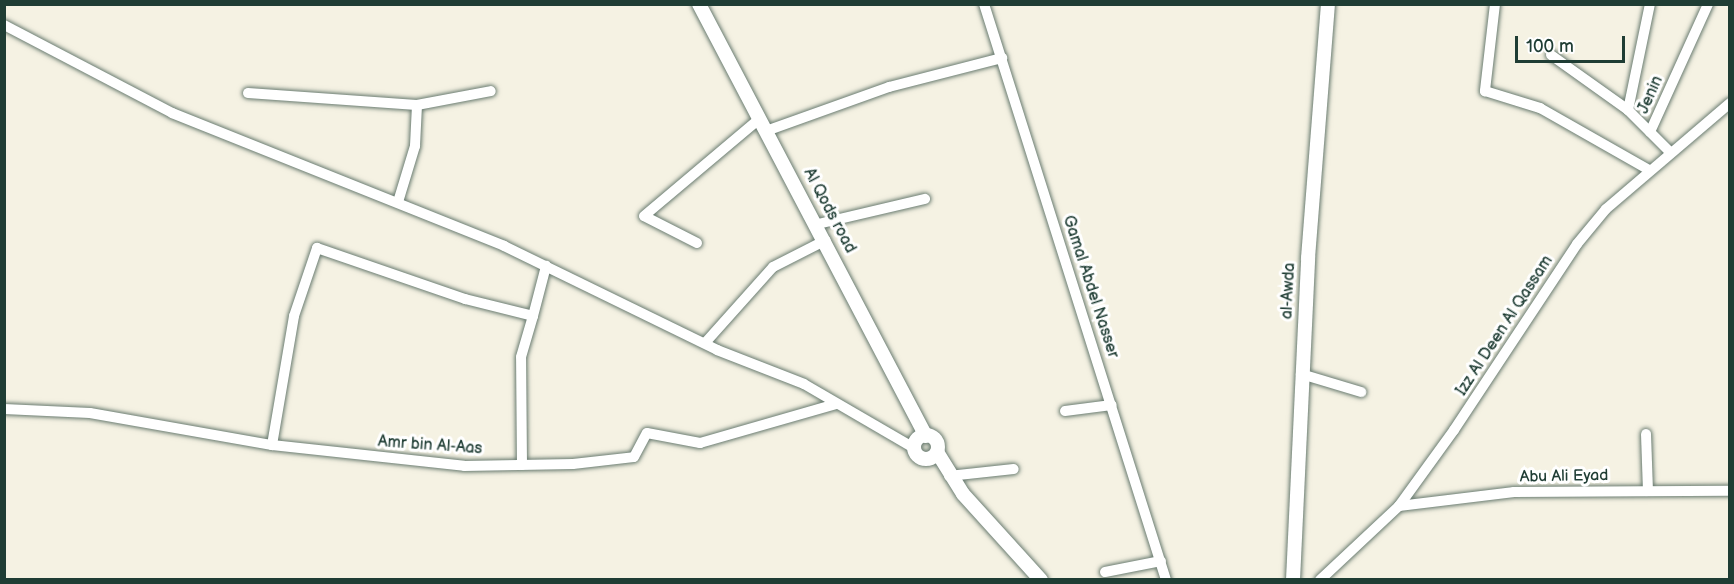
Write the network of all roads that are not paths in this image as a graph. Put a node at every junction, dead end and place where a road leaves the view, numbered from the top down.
1 (699, 4) edge
2 (984, 4) edge
3 (1328, 4) edge
4 (1495, 4) edge
5 (1650, 4) edge
6 (1708, 4) edge
7 (4, 25) edge
8 (1551, 55) dead end
9 (1002, 58) junction
10 (491, 91) dead end
11 (248, 93) dead end
12 (1730, 103) edge
13 (417, 105) junction
14 (1628, 110) junction
15 (759, 119) junction
16 (766, 132) junction
17 (1650, 132) junction
18 (1670, 152) junction
19 (1649, 170) junction
20 (925, 199) dead end
21 (398, 202) junction
22 (818, 224) junction
23 (826, 240) junction
24 (697, 243) dead end
25 (546, 266) junction
26 (533, 316) junction
27 (705, 343) junction
28 (1301, 374) junction
29 (1361, 392) dead end
30 (836, 404) junction
31 (1112, 405) junction
32 (4, 410) edge
33 (1065, 411) dead end
34 (1646, 434) dead end
35 (926, 436) junction
36 (272, 445) junction
37 (914, 448) junction
38 (932, 455) junction
39 (522, 465) junction
40 (1014, 469) dead end
41 (949, 476) junction
42 (1648, 491) junction
43 (1730, 491) edge
44 (1399, 506) junction
45 (1161, 561) junction
46 (1105, 572) dead end
47 (1033, 579) edge
48 (1041, 579) edge
49 (1166, 579) edge
50 (1293, 579) edge
51 (1320, 579) edge

1 - 15 main road, Al Qods road
2 - 9 street, Gamal Abdel Nasser
3 - 28 main road, al-Awda
4 - 19 street
5 - 14 street
6 - 17 street, Jenin
7 - 21 street
8 - 14 street
9 - 16 street
9 - 31 street, Gamal Abdel Nasser
10 - 13 street
11 - 13 street
12 - 18 street, Izz Al Deen Al Qassam
13 - 21 street
14 - 17 street
15 - 16 main road, Al Qods road
15 - 24 street
16 - 22 main road, Al Qods road
17 - 18 street
18 - 19 street, Izz Al Deen Al Qassam
19 - 44 street, Izz Al Deen Al Qassam
20 - 22 street
21 - 25 street
22 - 23 main road, Al Qods road
23 - 27 street
23 - 35 main road, Al Qods road
25 - 26 street
25 - 27 street
26 - 36 street
26 - 39 street
27 - 30 street
28 - 29 street
28 - 50 main road, al-Awda
30 - 37 street
30 - 39 street, Amr bin Al-Aas
31 - 33 street
31 - 45 street, Gamal Abdel Nasser
32 - 36 street, Amr bin Al-Aas
34 - 42 street
35 - 37 main road
35 - 38 main road
36 - 39 street, Amr bin Al-Aas
37 - 38 main road
38 - 41 main road
38 - 47 main road
40 - 41 street
41 - 48 main road
42 - 43 street, Abu Ali Eyad
42 - 44 street, Abu Ali Eyad
44 - 51 street, Izz Al Deen Al Qassam
45 - 46 street
45 - 49 street, Gamal Abdel Nasser

